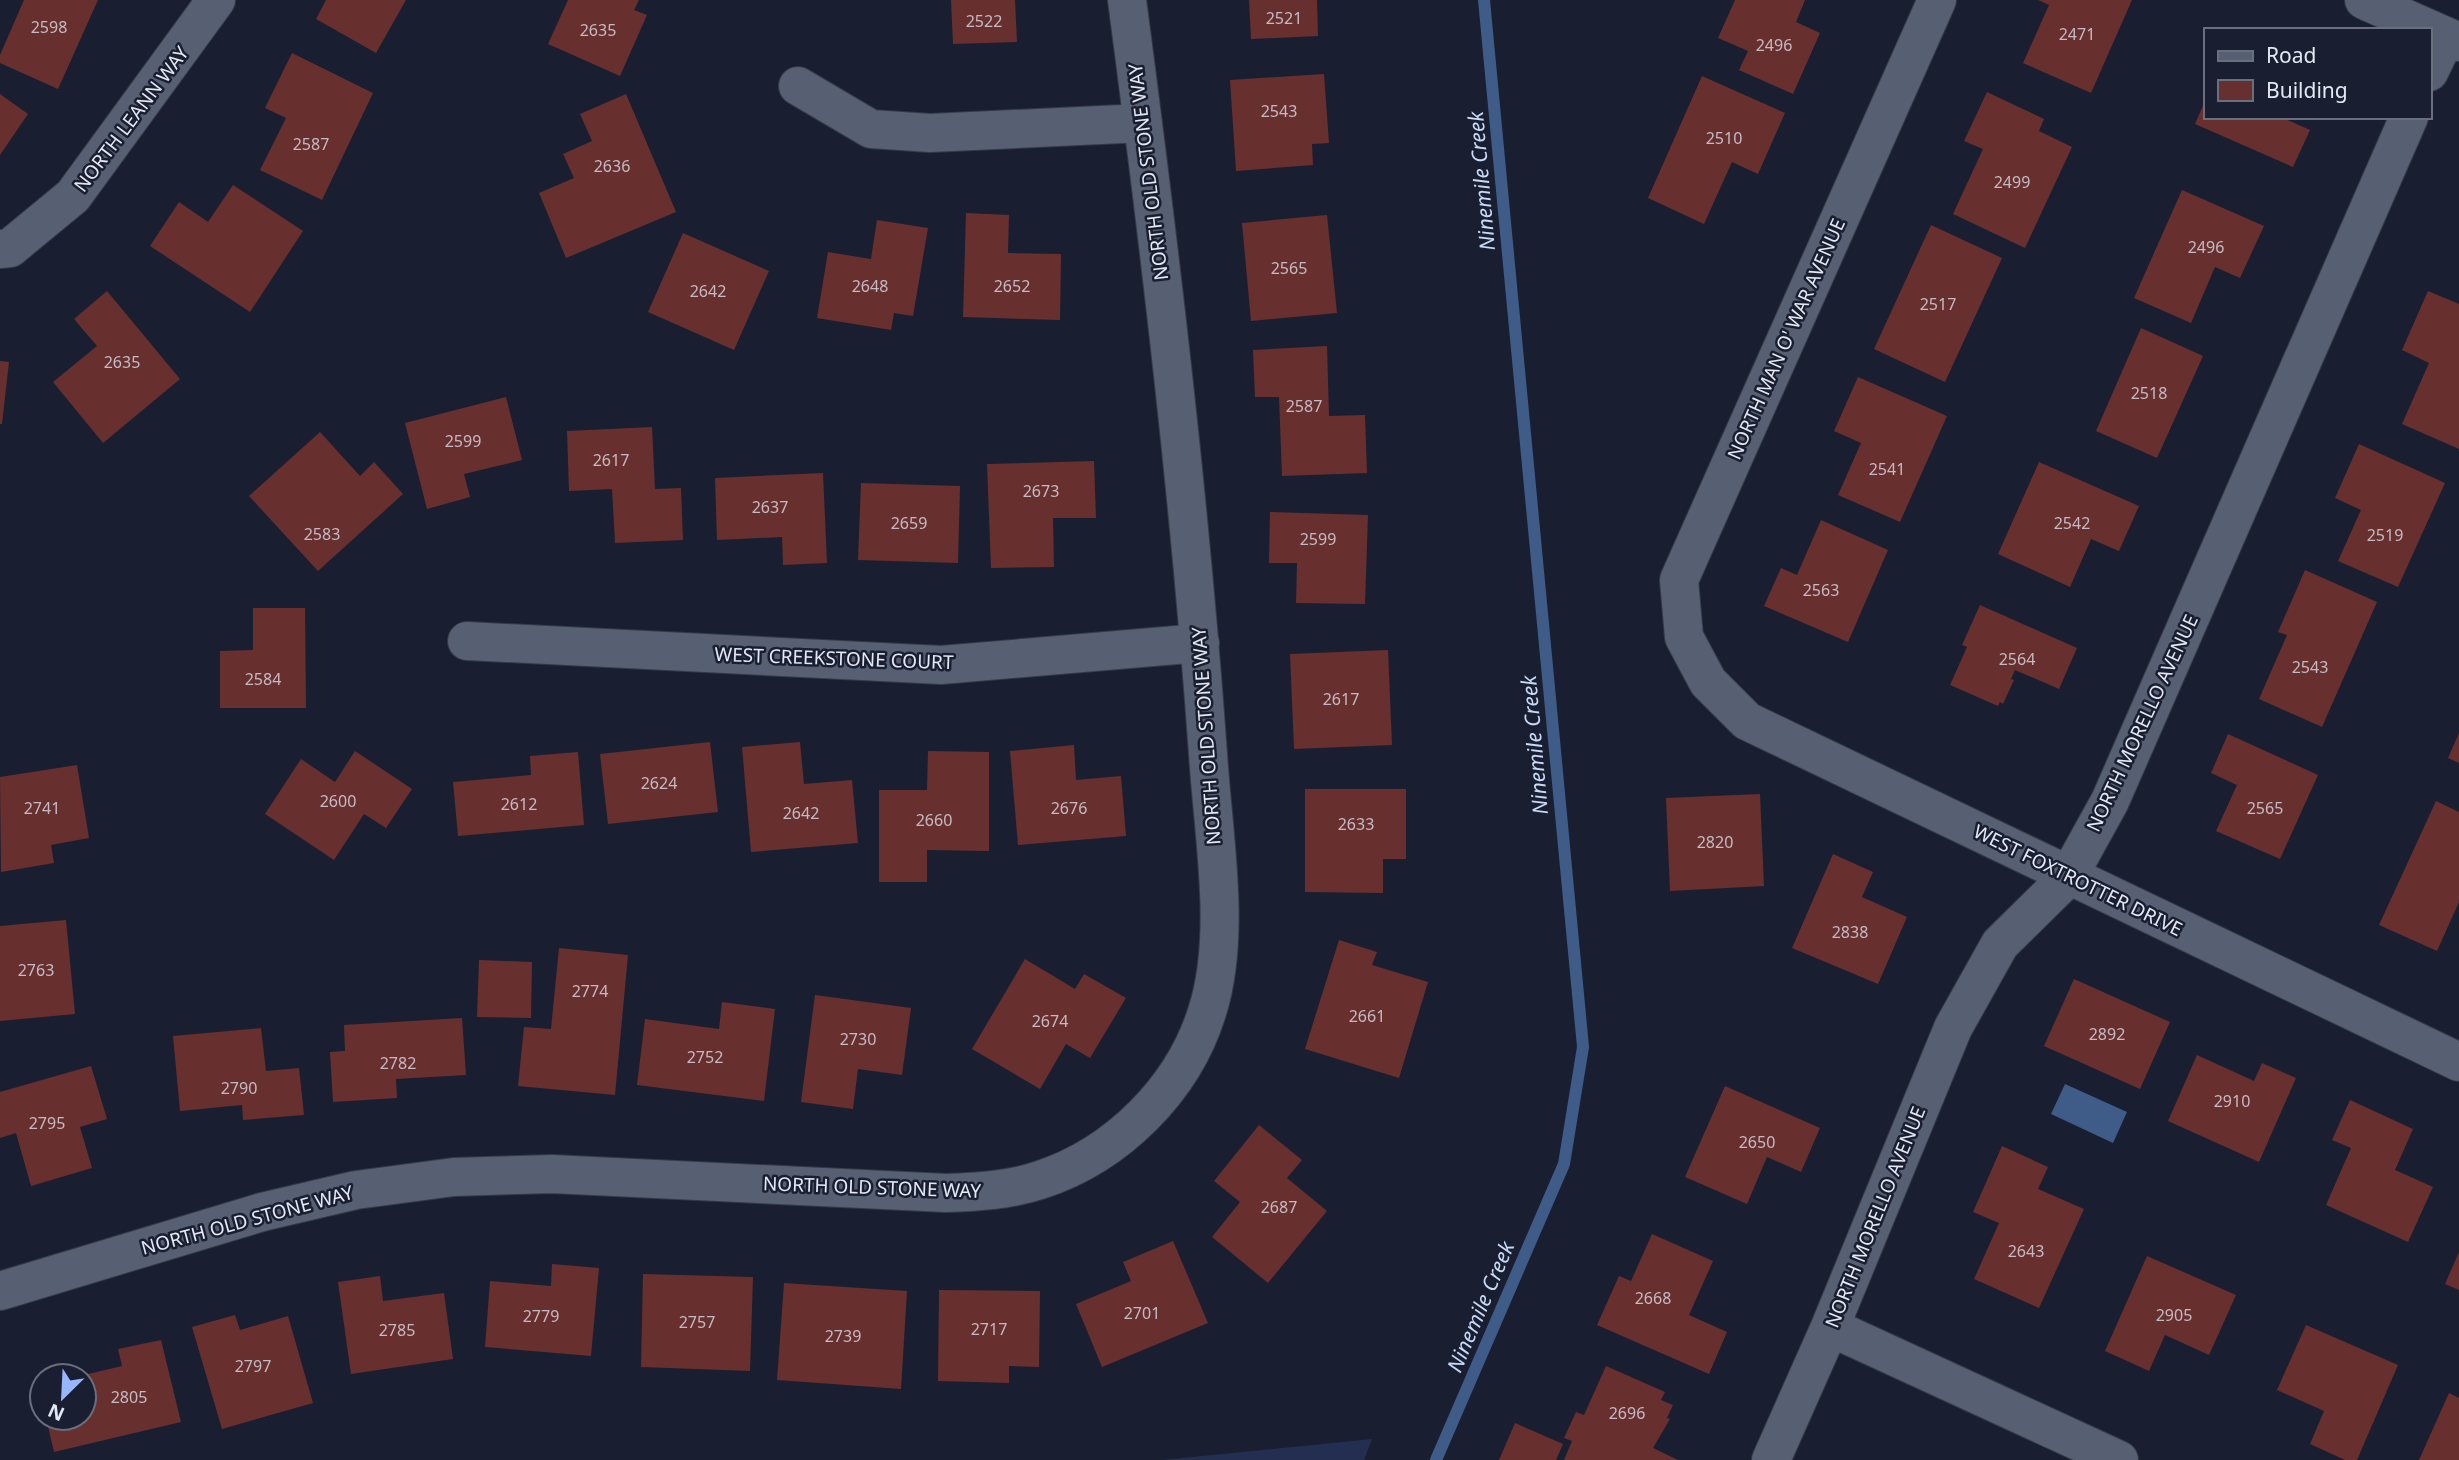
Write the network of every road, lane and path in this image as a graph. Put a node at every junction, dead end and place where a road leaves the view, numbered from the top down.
1 (216, 0) edge
2 (1127, 0) edge
3 (1937, 0) edge
4 (2364, 0) edge
5 (2427, 28) edge
6 (2431, 30) edge
7 (2452, 39) edge
8 (2431, 69) edge
9 (798, 86) dead end
10 (2408, 119) edge
11 (1143, 123) junction
12 (0, 249) edge
13 (467, 640) dead end
14 (1200, 643) junction
15 (1708, 682) joint
16 (2068, 877) junction
17 (2459, 1062) edge
18 (0, 1291) edge
19 (1830, 1327) junction
20 (1771, 1460) edge
21 (2119, 1460) edge

1 - 12 street, NORTH LEANN WAY
2 - 11 street, NORTH OLD STONE WAY
3 - 15 street, NORTH MAN O' WAR AVENUE
4 - 5 street
6 - 7 street
7 - 8 street
9 - 11 street
10 - 16 street, NORTH MORELLO AVENUE
11 - 14 street, NORTH OLD STONE WAY
13 - 14 street, WEST CREEKSTONE COURT
14 - 18 street, NORTH OLD STONE WAY
15 - 16 street, WEST FOXTROTTER DRIVE
16 - 17 street, WEST FOXTROTTER DRIVE
16 - 19 street, NORTH MORELLO AVENUE
19 - 20 street, NORTH MORELLO AVENUE
19 - 21 street

